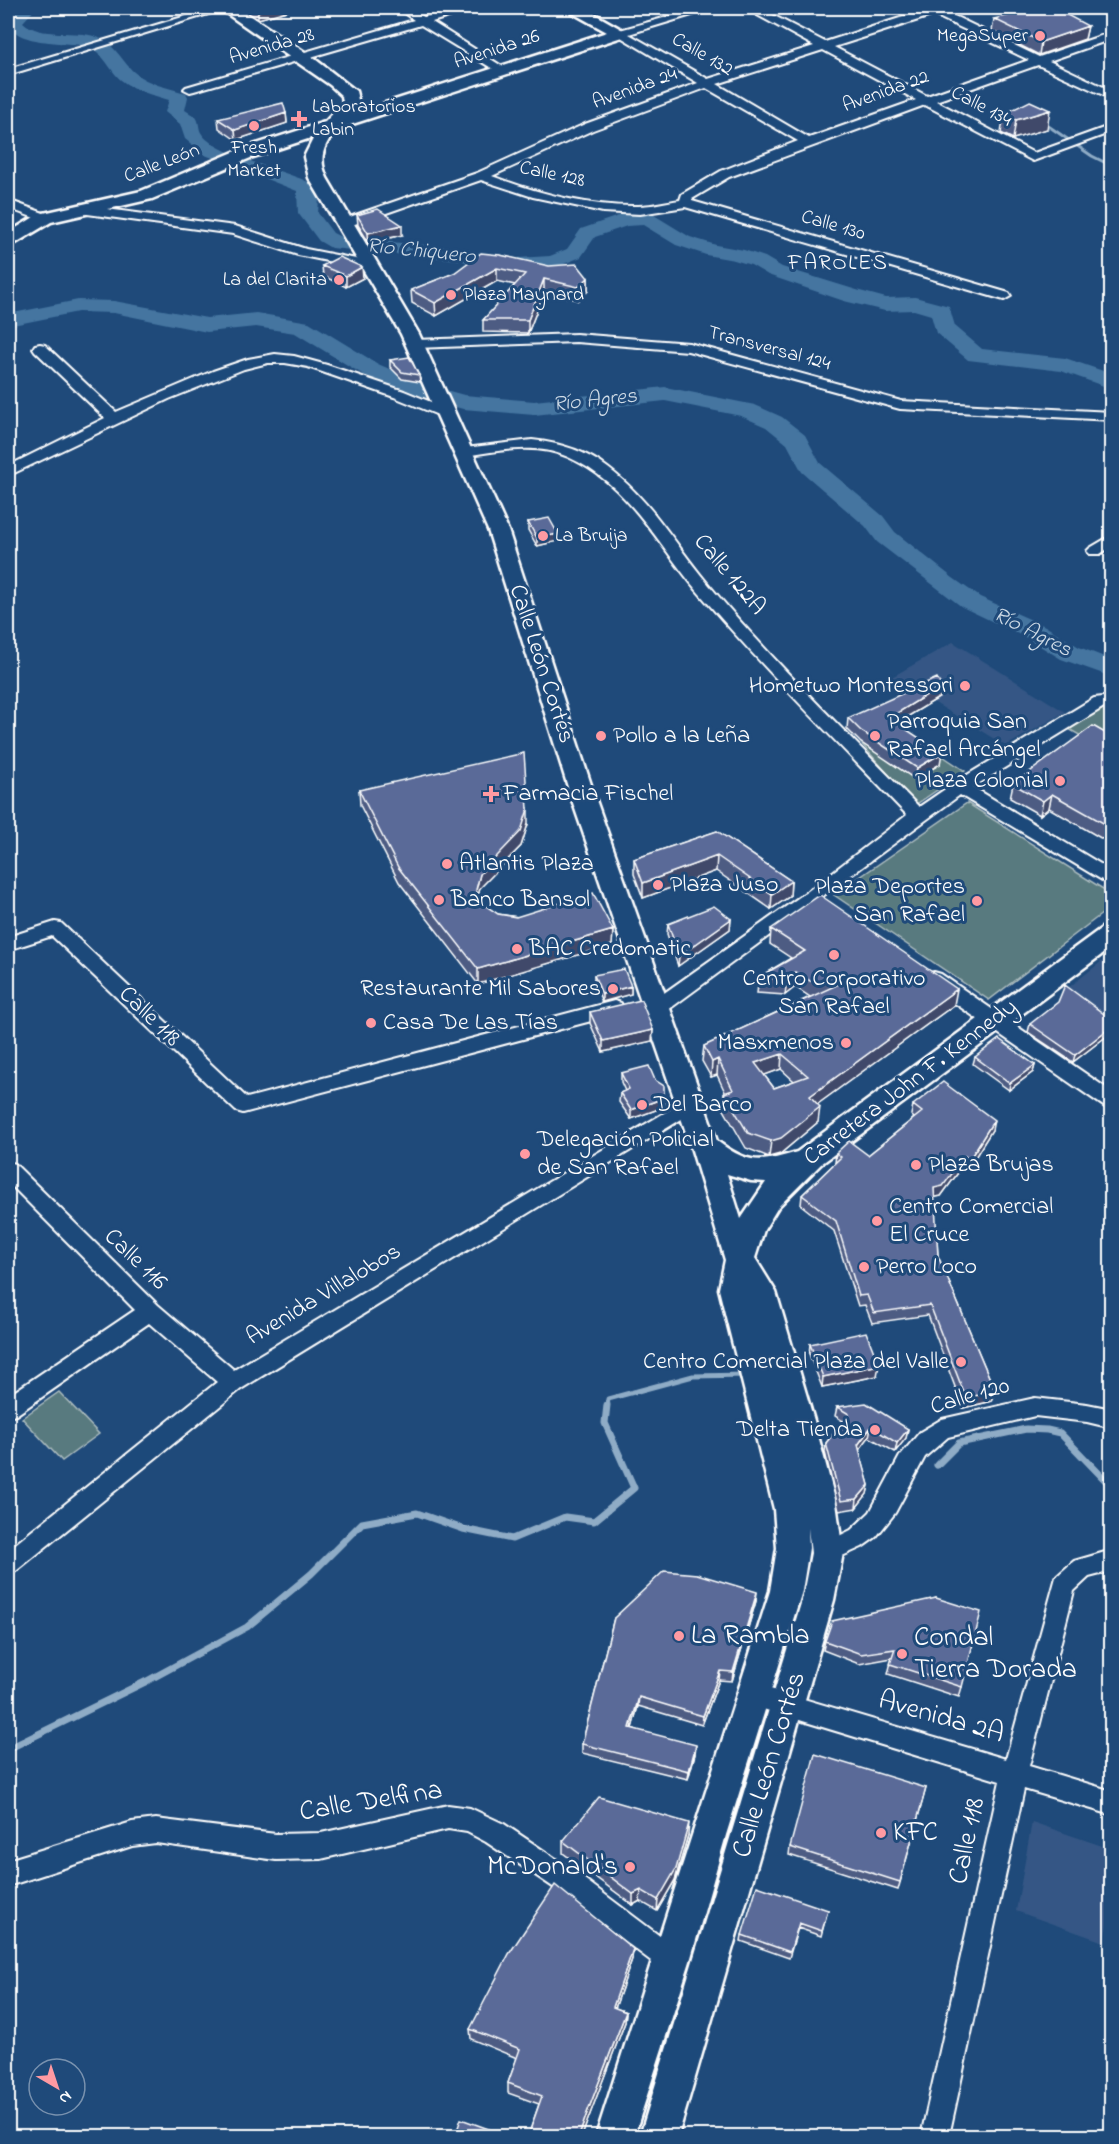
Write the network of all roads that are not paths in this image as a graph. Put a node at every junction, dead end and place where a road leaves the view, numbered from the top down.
1 (223, 8) edge
2 (228, 8) edge
3 (402, 8) edge
4 (467, 8) edge
5 (574, 8) edge
6 (710, 8) edge
7 (752, 8) edge
8 (935, 8) edge
9 (1100, 8) edge
10 (1112, 12) edge
11 (423, 20) junction
12 (620, 33) junction
13 (1112, 35) edge
14 (826, 45) junction
15 (303, 57) junction
16 (1037, 59) junction
17 (502, 70) junction
18 (8, 72) edge
19 (709, 83) junction
20 (190, 89) dead end
21 (1112, 96) edge
22 (925, 99) junction
23 (351, 104) junction
24 (375, 111) junction
25 (332, 124) junction
26 (1112, 128) edge
27 (315, 136) junction
28 (808, 141) junction
29 (481, 176) junction
30 (686, 202) junction
31 (8, 204) edge
32 (84, 210) junction
33 (45, 218) junction
34 (345, 223) junction
35 (8, 240) edge
36 (364, 253) junction
37 (343, 260) joint
38 (1004, 296) dead end
39 (415, 344) junction
40 (40, 348) dead end
41 (445, 409) junction
42 (1112, 416) edge
43 (114, 418) junction
44 (465, 452) junction
45 (8, 472) edge
46 (1112, 539) edge
47 (1095, 551) dead end
48 (1110, 700) edge
49 (960, 787) junction
50 (918, 816) junction
51 (1112, 880) edge
52 (814, 894) junction
53 (834, 908) edge
54 (1112, 933) edge
55 (8, 944) edge
56 (919, 968) edge
57 (655, 1003) junction
58 (995, 1022) junction
59 (1112, 1102) edge
60 (691, 1104) junction
61 (705, 1146) junction
62 (811, 1156) junction
63 (8, 1170) edge
64 (766, 1201) junction
65 (738, 1257) junction
66 (758, 1285) junction
67 (150, 1311) junction
68 (232, 1382) junction
69 (8, 1408) edge
70 (1112, 1419) edge
71 (827, 1553) junction
72 (1112, 1560) edge
73 (8, 1564) edge
74 (753, 1695) junction
75 (788, 1706) junction
76 (1015, 1772) junction
77 (1112, 1803) edge
78 (8, 1873) edge
79 (672, 1960) junction
80 (615, 2136) edge
81 (659, 2136) edge
82 (935, 2136) edge

1 - 18 street
2 - 15 main road
3 - 11 street
4 - 11 street, Avenida 28
5 - 12 main road, Calle 132
6 - 12 street, Avenida 26
7 - 14 street, Calle 134
8 - 14 street, Avenida 24
8 - 16 street
9 - 10 street
11 - 15 street, Avenida 28
11 - 17 street
12 - 17 main road, Avenida 26
12 - 19 street, Calle 132
13 - 16 street, Avenida 22
14 - 19 street, Avenida 24
14 - 22 street, Calle 134
15 - 20 street, Avenida 28
15 - 23 main road
16 - 21 street
16 - 22 street, Avenida 22
17 - 24 main road, Avenida 26
19 - 28 street, Calle 132
19 - 29 street, Avenida 24
22 - 26 street, Calle 134
22 - 28 street, Avenida 22
23 - 24 main road
23 - 25 main road, Calle León Cortés
24 - 25 main road, Avenida 26
25 - 27 main road, Calle León Cortés
27 - 32 main road, Calle León
27 - 34 main road, Calle León Cortés
28 - 30 street, Avenida 22
29 - 30 street, Calle 128
29 - 34 street, Avenida 24
30 - 38 street, Calle 130
31 - 33 street
32 - 33 main road, Calle León
32 - 37 street
33 - 35 main road, Calle León
34 - 36 main road, Calle León Cortés
36 - 37 main road
36 - 39 main road, Calle León Cortés
39 - 41 main road, Calle León Cortés
39 - 42 street, Transversal 124
40 - 43 street
41 - 43 street
41 - 44 main road, Calle León Cortés
43 - 45 street
44 - 50 street, Calle 122A
44 - 57 main road, Calle León Cortés
46 - 47 street
48 - 49 street
49 - 50 street
49 - 51 street
50 - 52 street
52 - 53 street
52 - 57 street
54 - 58 main road, Carretera John F. Kennedy
55 - 57 street, Calle 118
56 - 58 street
57 - 60 main road, Calle León Cortés
58 - 59 street
58 - 62 main road, Carretera John F. Kennedy
60 - 61 main road, Calle León Cortés
60 - 68 street, Avenida Villalobos
61 - 62 main road
61 - 65 main road, Calle León Cortés
62 - 64 main road, Carretera John F. Kennedy
63 - 67 street, Calle 116
64 - 65 main road, Carretera John F. Kennedy
64 - 66 main road
65 - 66 main road, Calle León Cortés
65 - 74 main road, Calle León Cortés
66 - 71 main road, Calle León Cortés
67 - 68 street, Calle 116
67 - 69 street
68 - 73 street, Avenida Villalobos
70 - 71 street, Calle 120
71 - 75 main road, Calle León Cortés
72 - 76 street, Calle 118
74 - 75 street, Avenida 2A
74 - 79 main road, Calle León Cortés
75 - 76 street, Avenida 2A
75 - 81 main road, Calle León Cortés
76 - 77 street, Avenida 2A
76 - 82 street, Calle 118
78 - 79 street, Calle Delfina
79 - 80 main road, Calle León Cortés

